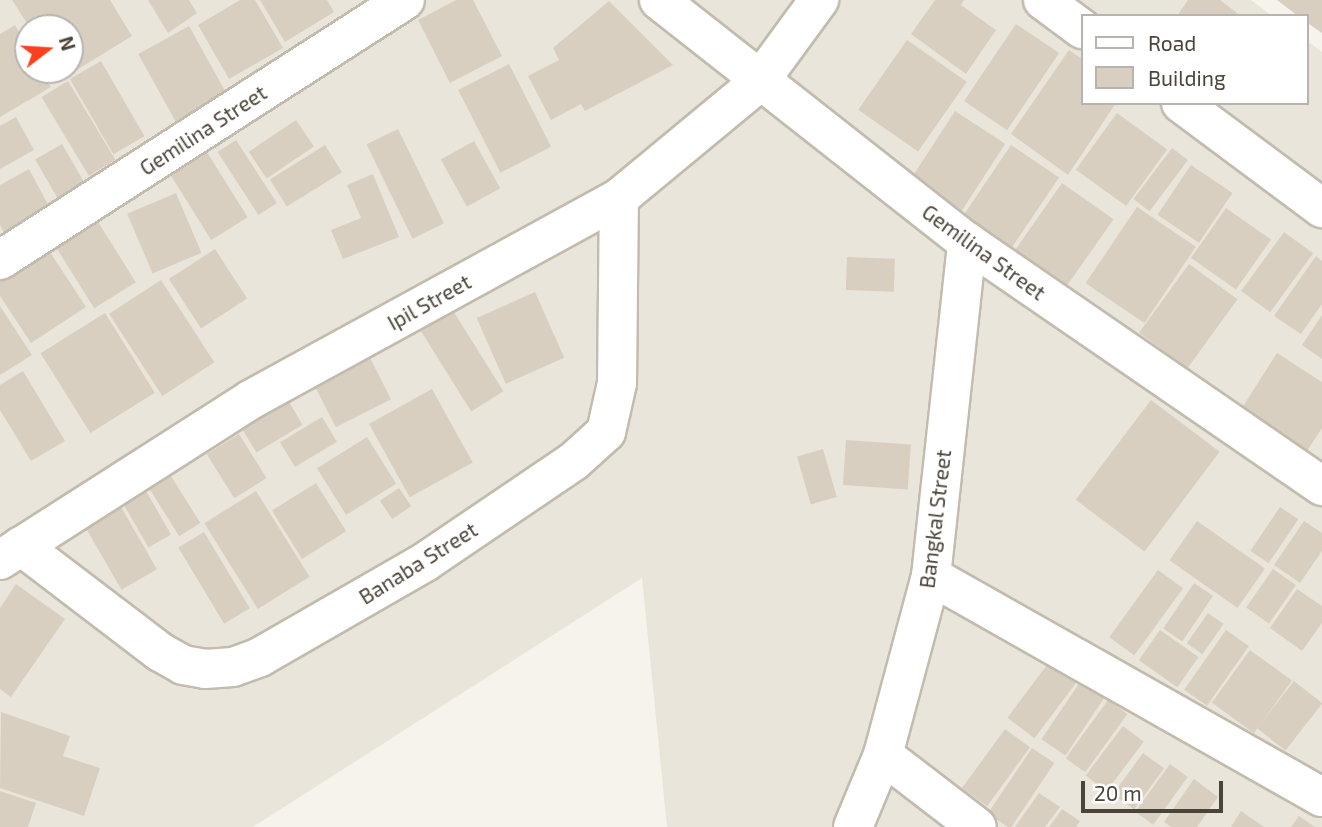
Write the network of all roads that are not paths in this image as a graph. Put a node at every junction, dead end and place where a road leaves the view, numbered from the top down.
1 (405, 0) edge
2 (659, 0) edge
3 (820, 0) edge
4 (1043, 0) edge
5 (1080, 28) edge
6 (759, 82) junction
7 (1184, 105) edge
8 (619, 198) junction
9 (1322, 208) edge
10 (967, 242) junction
11 (0, 260) edge
12 (1316, 469) edge
13 (11, 553) edge
14 (931, 576) junction
15 (883, 755) junction
16 (1322, 797) edge
17 (853, 827) edge
18 (976, 827) edge

1 - 11 street, Gemilina Street
2 - 6 street, Gemilina Street
3 - 6 street, Ipil Street
4 - 5 street
6 - 8 street, Ipil Street
6 - 10 street, Gemilina Street
7 - 9 street
8 - 13 street, Ipil Street
8 - 13 street, Banaba Street
10 - 12 street, Gemilina Street
10 - 14 street, Bangkal Street
14 - 15 street, Bangkal Street
14 - 16 street
15 - 17 street, Bangkal Street
15 - 18 street

